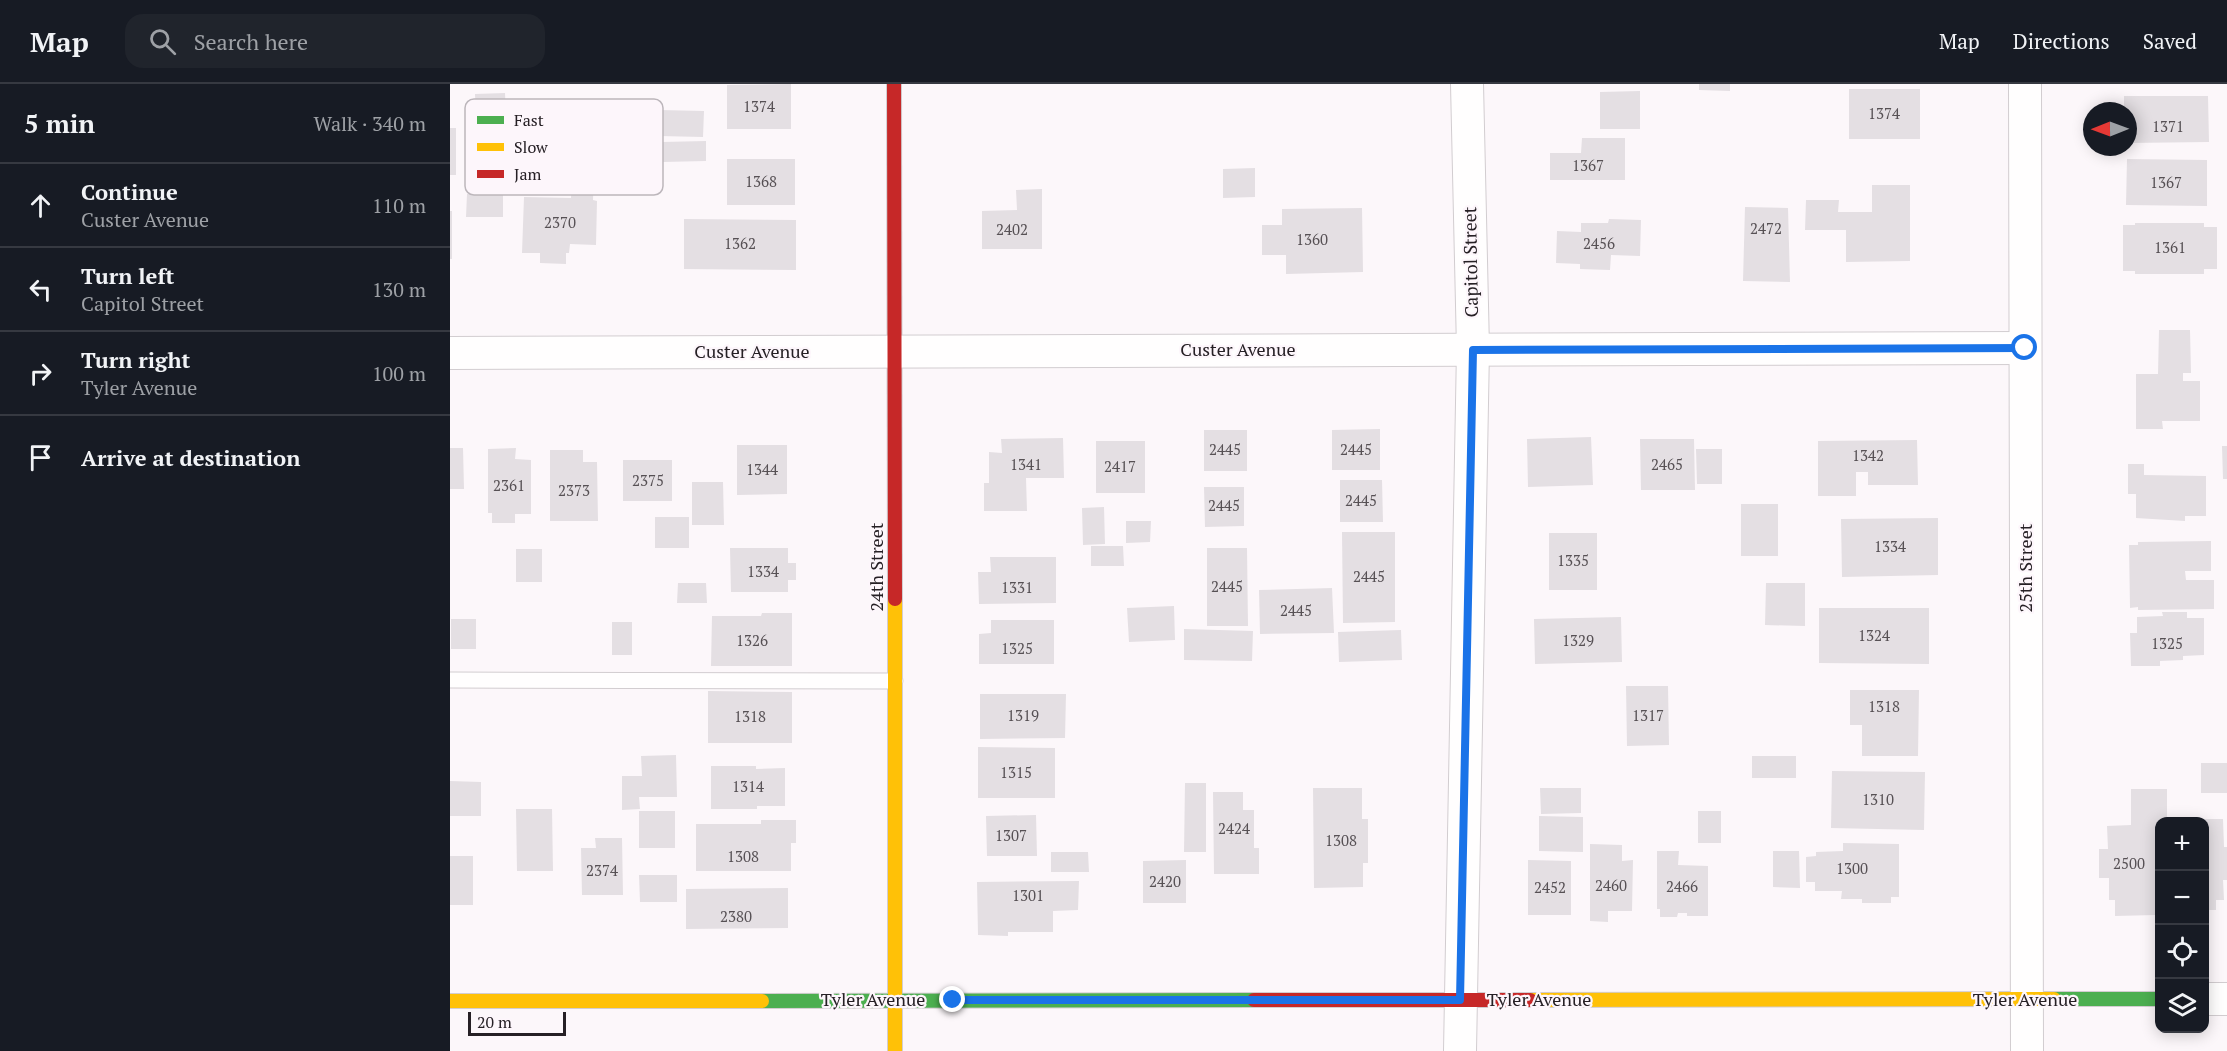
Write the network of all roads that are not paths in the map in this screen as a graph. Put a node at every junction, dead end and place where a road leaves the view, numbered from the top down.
1 (894, 84) edge
2 (1467, 84) edge
3 (2025, 84) edge
4 (2025, 348) junction
5 (1473, 350) junction
6 (896, 351) junction
7 (450, 353) edge
8 (450, 680) edge
9 (895, 681) junction
10 (2155, 999) edge
11 (2209, 999) edge
12 (2227, 999) edge
13 (450, 1000) edge
14 (895, 1000) junction
15 (1460, 1000) junction
16 (2026, 1000) junction
17 (894, 1051) edge
18 (1460, 1051) edge
19 (2027, 1051) edge

1 - 6 street, 24th Street
2 - 5 street, Capitol Street
3 - 4 street, 25th Street
4 - 5 street, Custer Avenue
4 - 16 street, 25th Street
5 - 6 street, Custer Avenue
5 - 15 street, Capitol Street
6 - 7 street, Custer Avenue
6 - 9 street, 24th Street
8 - 9 lane
9 - 14 street, 24th Street
10 - 16 street, Tyler Avenue
11 - 12 street
13 - 14 street, Tyler Avenue
14 - 15 street, Tyler Avenue
14 - 17 street, 24th Street
15 - 16 street, Tyler Avenue
15 - 18 street, Capitol Street
16 - 19 street, 25th Street

